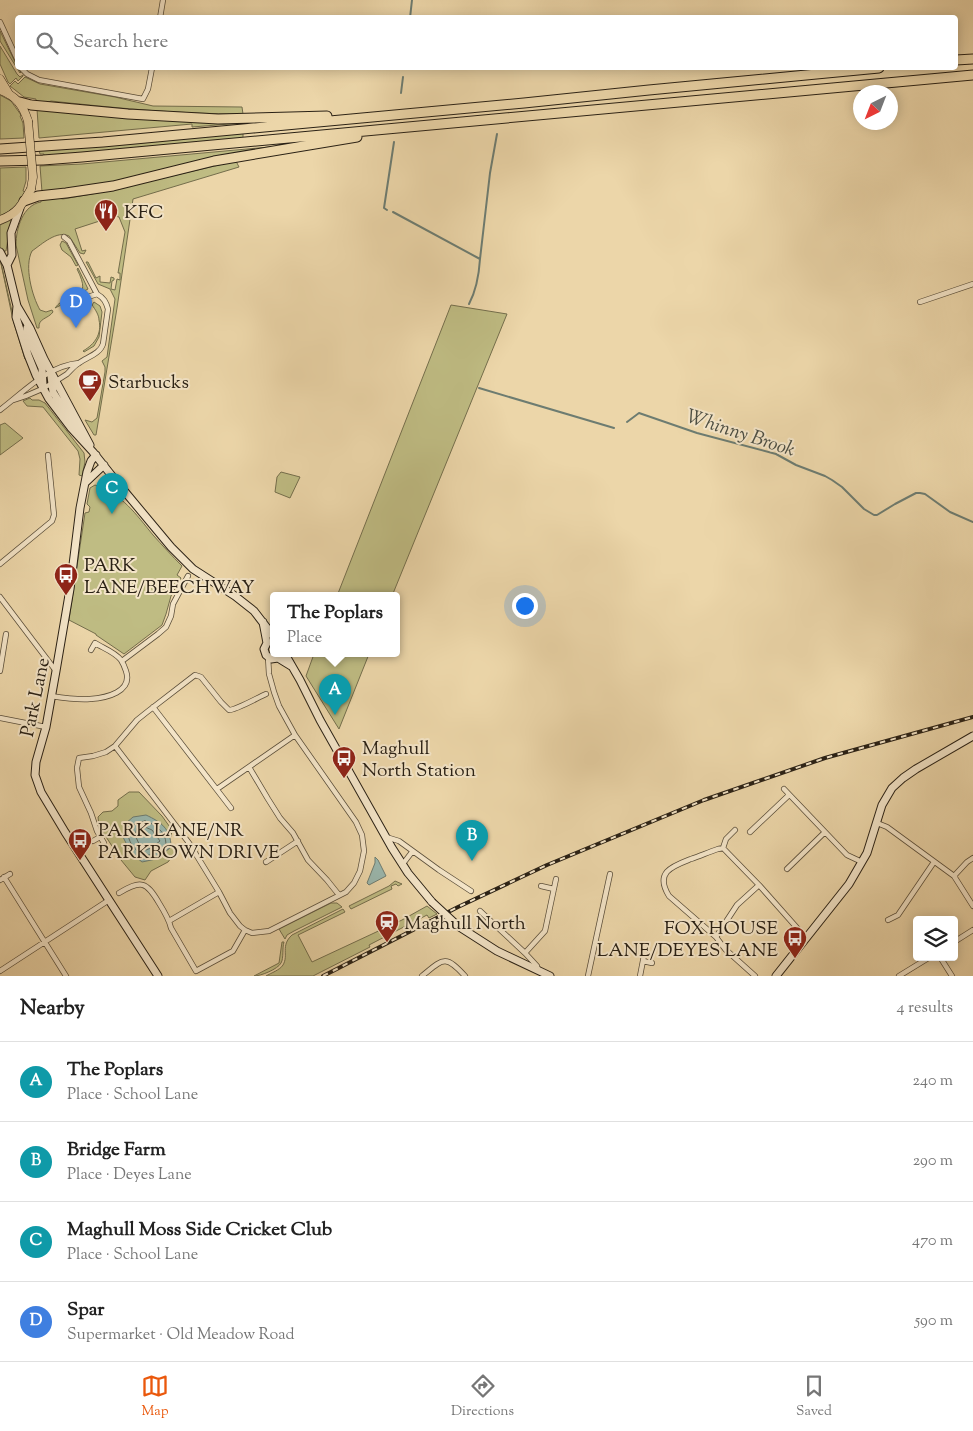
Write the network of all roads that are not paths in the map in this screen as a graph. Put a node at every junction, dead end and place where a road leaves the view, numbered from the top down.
1 (163, 0) edge
2 (160, 15) edge
3 (0, 22) edge
4 (15, 54) edge
5 (973, 59) edge
6 (958, 60) edge
7 (23, 70) edge
8 (152, 70) edge
9 (858, 70) edge
10 (973, 76) edge
11 (0, 79) edge
12 (0, 90) edge
13 (9, 94) junction
14 (20, 102) junction
15 (390, 116) junction
16 (436, 125) junction
17 (0, 149) edge
18 (0, 161) edge
19 (22, 204) junction
20 (0, 220) edge
21 (64, 237) dead end
22 (0, 252) edge
23 (7, 265) junction
24 (973, 284) edge
25 (97, 294) junction
26 (82, 299) dead end
27 (920, 302) dead end
28 (17, 306) junction
29 (26, 320) junction
30 (79, 363) junction
31 (51, 372) junction
32 (40, 378) junction
33 (54, 382) junction
34 (43, 388) junction
35 (11, 402) junction
36 (0, 410) edge
37 (82, 440) junction
38 (94, 453) junction
39 (48, 455) dead end
40 (104, 465) junction
41 (86, 482) junction
42 (0, 564) edge
43 (188, 576) dead end
44 (0, 597) edge
45 (263, 622) junction
46 (270, 632) edge
47 (6, 634) dead end
48 (270, 642) edge
49 (91, 650) dead end
50 (270, 652) edge
51 (278, 657) edge
52 (279, 657) edge
53 (122, 661) junction
54 (0, 671) edge
55 (56, 672) junction
56 (266, 694) dead end
57 (51, 696) junction
58 (153, 707) junction
59 (0, 718) edge
60 (46, 726) junction
61 (296, 735) junction
62 (973, 736) edge
63 (115, 746) junction
64 (249, 767) junction
65 (217, 789) junction
66 (784, 790) dead end
67 (789, 796) junction
68 (231, 808) dead end
69 (751, 820) dead end
70 (877, 823) junction
71 (756, 826) junction
72 (735, 830) dead end
73 (750, 832) dead end
74 (825, 832) junction
75 (100, 837) junction
76 (386, 838) junction
77 (93, 841) dead end
78 (298, 841) junction
79 (104, 843) dead end
80 (723, 848) junction
81 (412, 852) junction
82 (973, 858) edge
83 (266, 862) dead end
84 (862, 862) junction
85 (934, 862) junction
86 (793, 863) junction
87 (402, 865) junction
88 (787, 868) dead end
89 (798, 869) dead end
90 (10, 874) dead end
91 (610, 874) dead end
92 (954, 876) junction
93 (2, 879) edge
94 (556, 879) dead end
95 (759, 885) junction
96 (542, 886) dead end
97 (554, 889) junction
98 (471, 891) dead end
99 (220, 892) junction
100 (119, 893) dead end
101 (339, 896) junction
102 (109, 900) junction
103 (973, 906) edge
104 (480, 911) dead end
105 (888, 920) dead end
106 (169, 921) junction
107 (245, 930) junction
108 (973, 930) edge
109 (716, 937) junction
110 (806, 938) junction
111 (958, 939) edge
112 (44, 942) junction
113 (646, 945) dead end
114 (525, 953) junction
115 (643, 961) junction
116 (923, 961) edge
117 (943, 961) edge
118 (652, 963) dead end
119 (0, 970) edge
120 (538, 970) junction
121 (66, 976) edge
122 (158, 976) edge
123 (422, 976) edge
124 (465, 976) edge
125 (550, 976) edge
126 (588, 976) edge
127 (640, 976) edge
128 (755, 976) edge
129 (776, 976) edge
130 (899, 976) edge
131 (952, 976) edge

1 - 2 street
3 - 4 street
5 - 6 highway
7 - 8 street
9 - 15 highway
10 - 16 highway
11 - 13 main road
12 - 13 main road
13 - 14 main road
14 - 15 highway
14 - 19 main road, bridge
15 - 17 highway
16 - 18 highway
16 - 19 highway
19 - 20 main road
19 - 23 street
21 - 25 street
22 - 23 street
23 - 28 street
24 - 27 street
25 - 26 street
25 - 30 street
28 - 29 street
28 - 32 street
29 - 31 street
29 - 32 street
30 - 31 street
30 - 33 street
31 - 32 street
31 - 33 street
32 - 34 street
32 - 35 street
33 - 34 street
33 - 37 street
33 - 38 street
34 - 35 street
34 - 37 street
35 - 36 street
37 - 38 street
38 - 40 street
38 - 41 street, Park Lane
39 - 42 street
40 - 41 street
40 - 45 street
41 - 55 street, Park Lane
43 - 53 street
44 - 55 street
45 - 46 street
45 - 48 street
47 - 54 street
48 - 50 street
49 - 53 street
51 - 61 street
52 - 76 street
53 - 57 street
55 - 57 street, Park Lane
56 - 58 street
57 - 60 street, Park Lane
58 - 63 street
58 - 65 street
59 - 60 street
60 - 102 street, Park Lane
61 - 64 street
61 - 101 street
62 - 70 street
63 - 75 street
63 - 99 street
64 - 65 street
64 - 78 street
65 - 68 street
66 - 67 street
67 - 71 street
67 - 74 street
69 - 71 street
70 - 84 street
70 - 85 street
71 - 73 street
72 - 80 street
74 - 84 street
74 - 86 street
75 - 77 street
75 - 79 street
76 - 81 street
76 - 87 street
78 - 83 street
78 - 101 street
80 - 95 street
80 - 109 street
81 - 87 street
81 - 98 street
82 - 92 street
84 - 110 street
85 - 92 street
85 - 105 street
86 - 88 street
86 - 89 street
87 - 120 street, bridge
90 - 93 street
91 - 126 street
92 - 103 street
93 - 112 street
94 - 97 street
95 - 109 street
95 - 110 street
96 - 97 street
97 - 114 street
99 - 106 street
99 - 107 street
100 - 106 street
101 - 107 street
102 - 112 street
102 - 122 street, Park Lane
104 - 114 street
106 - 107 street
108 - 111 street
109 - 128 street
110 - 129 street
112 - 119 street
112 - 121 street
113 - 115 street
114 - 120 street
115 - 118 street
115 - 127 street
116 - 130 street
117 - 131 street
120 - 125 street
123 - 124 street

